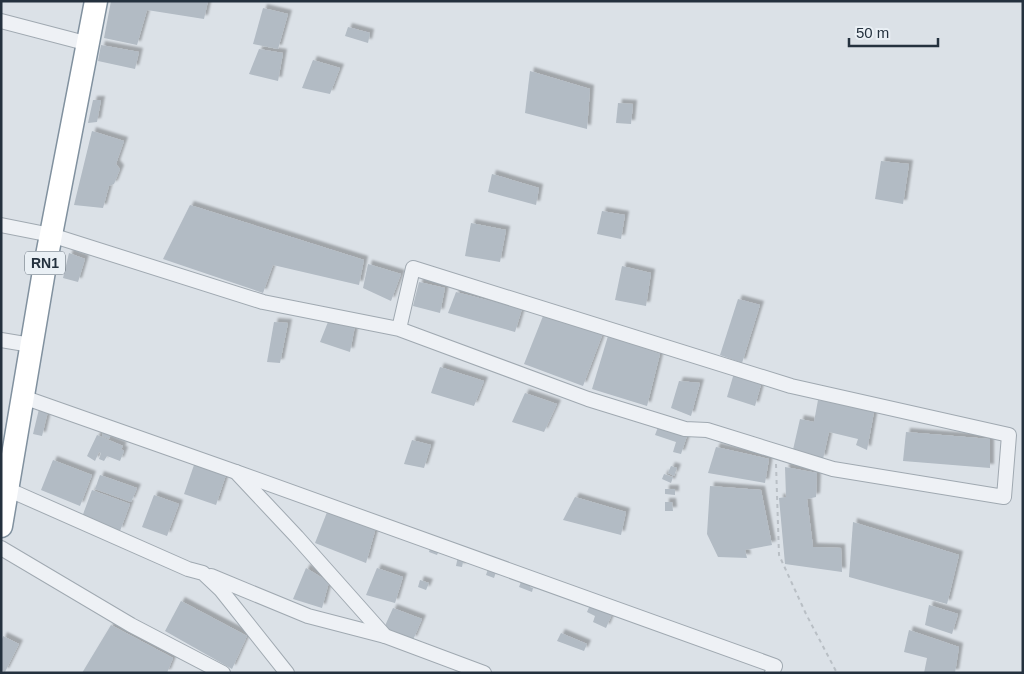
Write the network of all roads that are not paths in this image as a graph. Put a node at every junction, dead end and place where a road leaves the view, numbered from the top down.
1 (96, 1) edge
2 (1, 21) edge
3 (89, 44) junction
4 (1, 225) edge
5 (51, 235) junction
6 (399, 329) junction
7 (1, 340) edge
8 (31, 345) junction
9 (23, 397) junction
10 (236, 472) junction
11 (7, 489) junction
12 (1, 526) edge
13 (1, 548) edge
14 (203, 573) junction
15 (384, 636) junction
16 (223, 673) edge
17 (287, 673) edge
18 (484, 673) edge
19 (772, 673) edge

1 - 3 highway, RN1
2 - 3 street
3 - 5 highway, RN1
4 - 5 street
5 - 6 street
5 - 8 highway, RN1
6 - 6 street
7 - 8 street
8 - 9 highway, RN1
9 - 10 street
9 - 11 highway, RN1
10 - 15 street
10 - 19 street
11 - 12 highway, RN1
11 - 14 street
13 - 16 street
14 - 15 street
14 - 17 street
15 - 18 street

